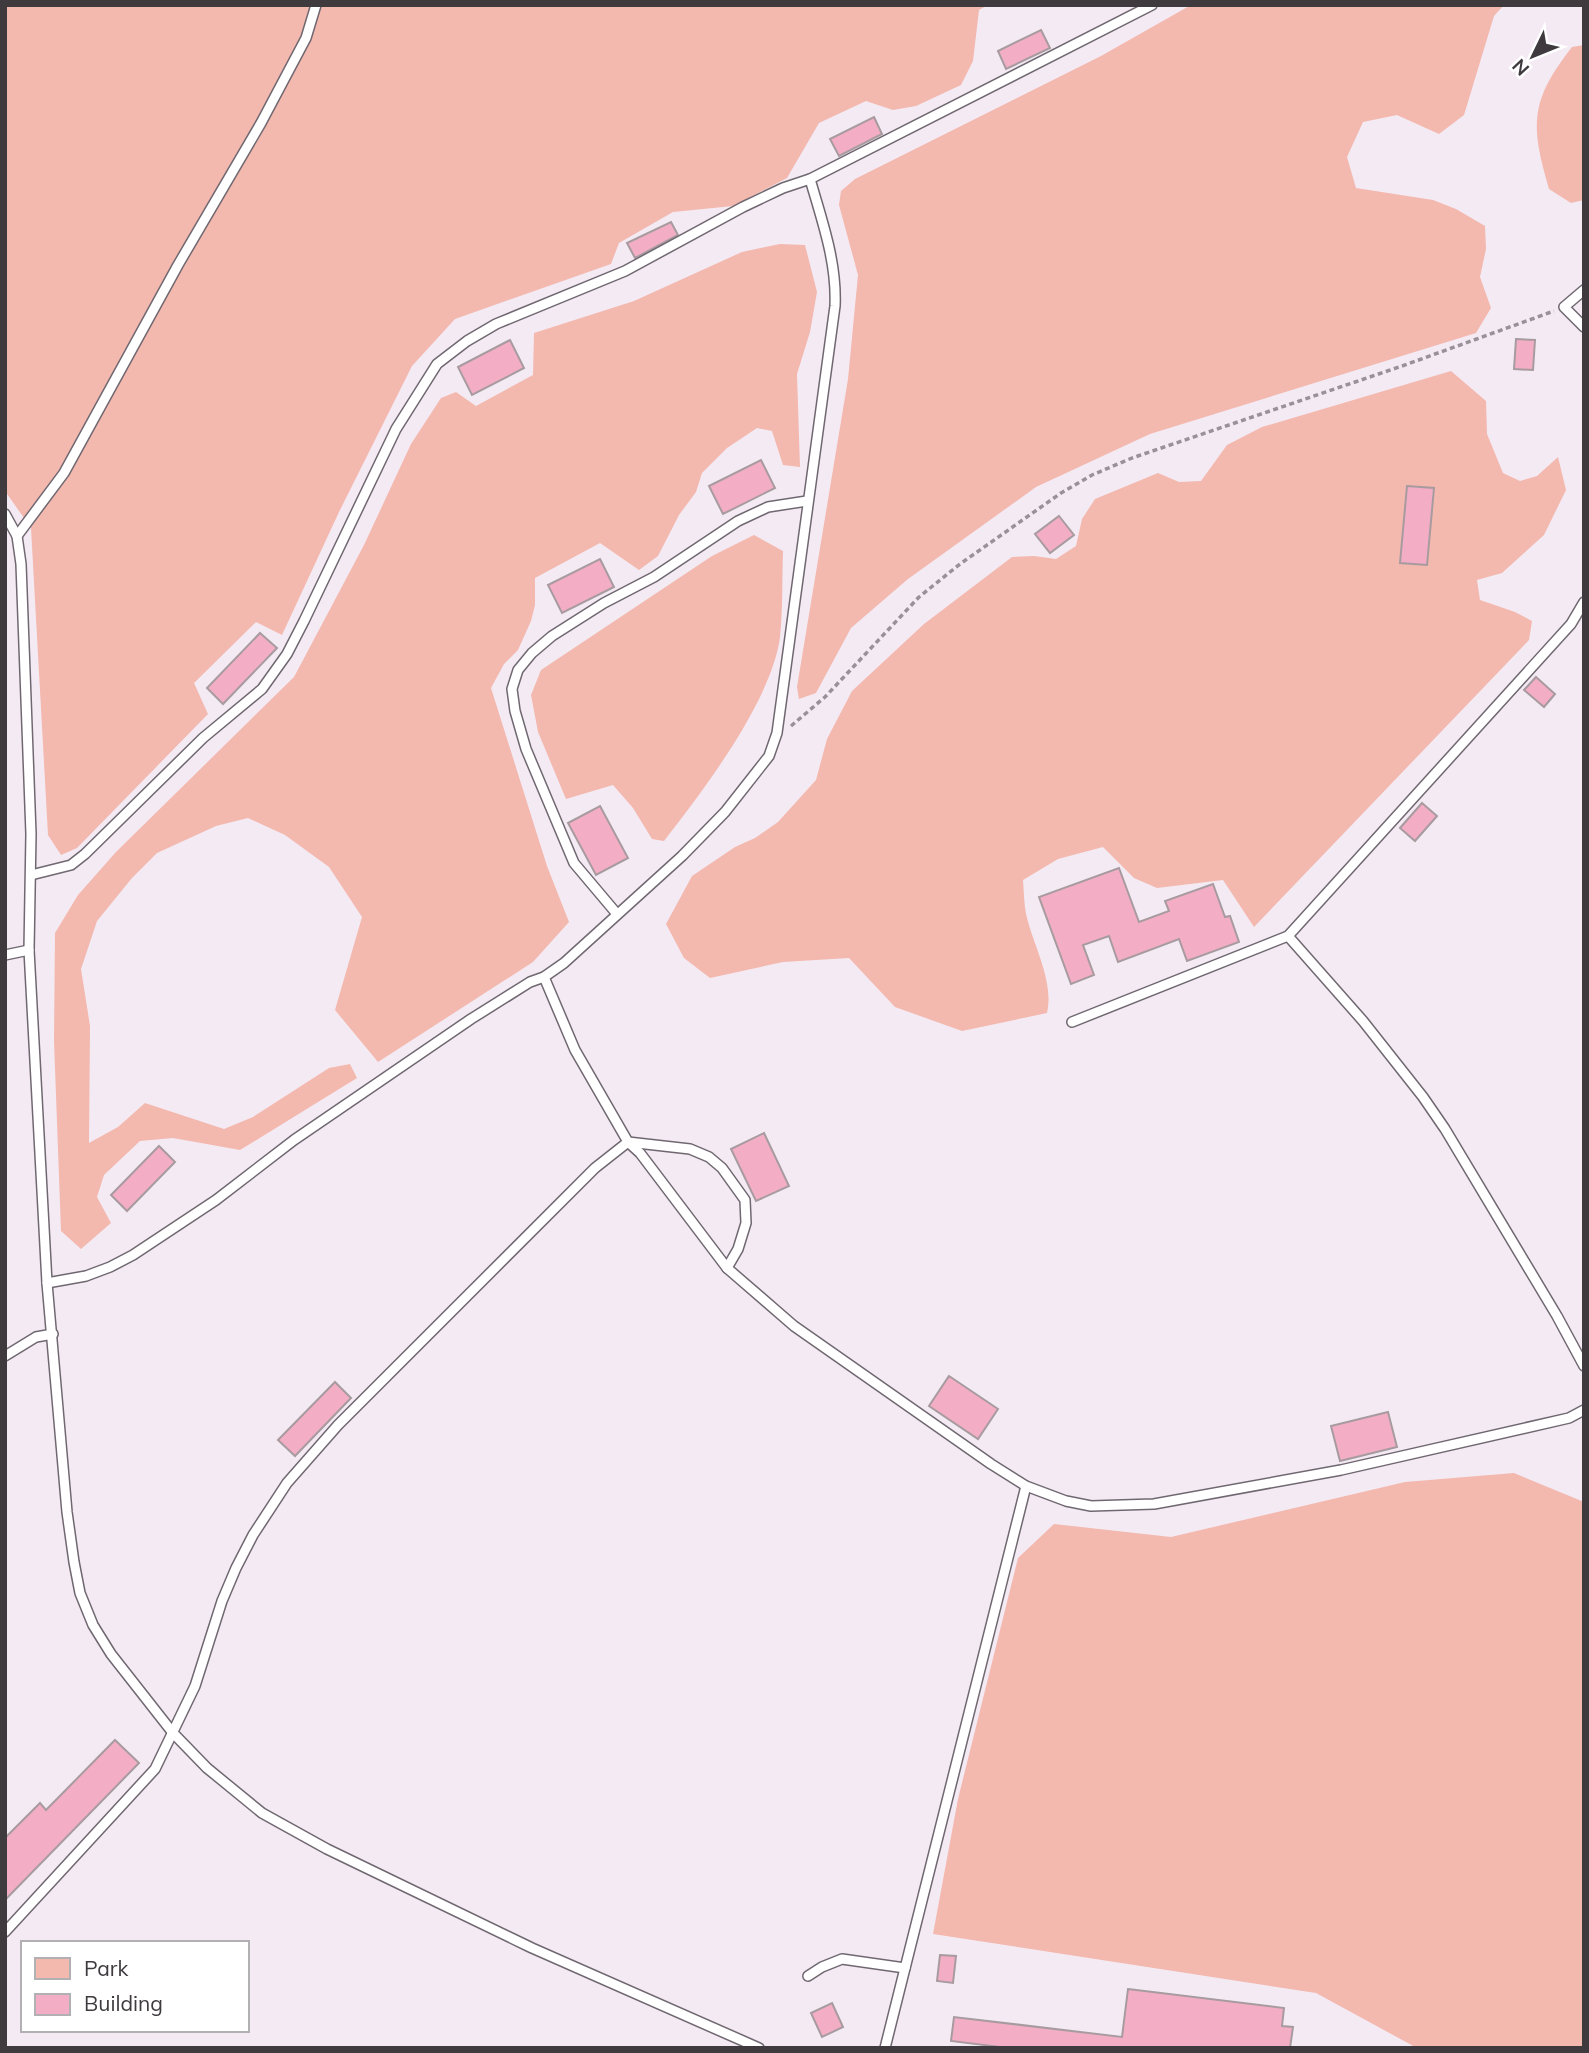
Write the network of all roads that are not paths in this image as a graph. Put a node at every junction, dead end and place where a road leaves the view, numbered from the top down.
1 (316, 5) edge
2 (1152, 5) edge
3 (810, 179) junction
4 (1584, 290) edge
5 (1584, 327) edge
6 (807, 501) junction
7 (5, 514) edge
8 (17, 536) junction
9 (1584, 602) edge
10 (31, 875) junction
11 (617, 914) junction
12 (1289, 936) junction
13 (29, 950) junction
14 (5, 955) edge
15 (544, 977) junction
16 (1072, 1022) dead end
17 (628, 1142) junction
18 (727, 1268) junction
19 (47, 1283) junction
20 (53, 1334) junction
21 (5, 1356) edge
22 (1584, 1366) edge
23 (1584, 1410) edge
24 (1026, 1486) junction
25 (173, 1733) junction
26 (5, 1933) edge
27 (905, 1968) junction
28 (808, 1976) dead end
29 (759, 2048) edge
30 (886, 2048) edge

1 - 8 lane
2 - 3 lane
3 - 6 lane
3 - 10 lane
4 - 5 lane
6 - 11 lane
6 - 11 lane
7 - 8 lane
8 - 10 lane
9 - 12 lane
10 - 13 lane
11 - 15 lane
12 - 16 lane
12 - 22 lane
13 - 14 lane
13 - 19 lane
15 - 17 lane
15 - 19 lane
17 - 18 lane
17 - 18 lane
17 - 25 lane
18 - 24 lane
19 - 20 lane
20 - 21 lane
20 - 25 lane
23 - 24 lane
24 - 27 lane
25 - 26 lane
25 - 29 lane
27 - 28 lane
27 - 30 lane

